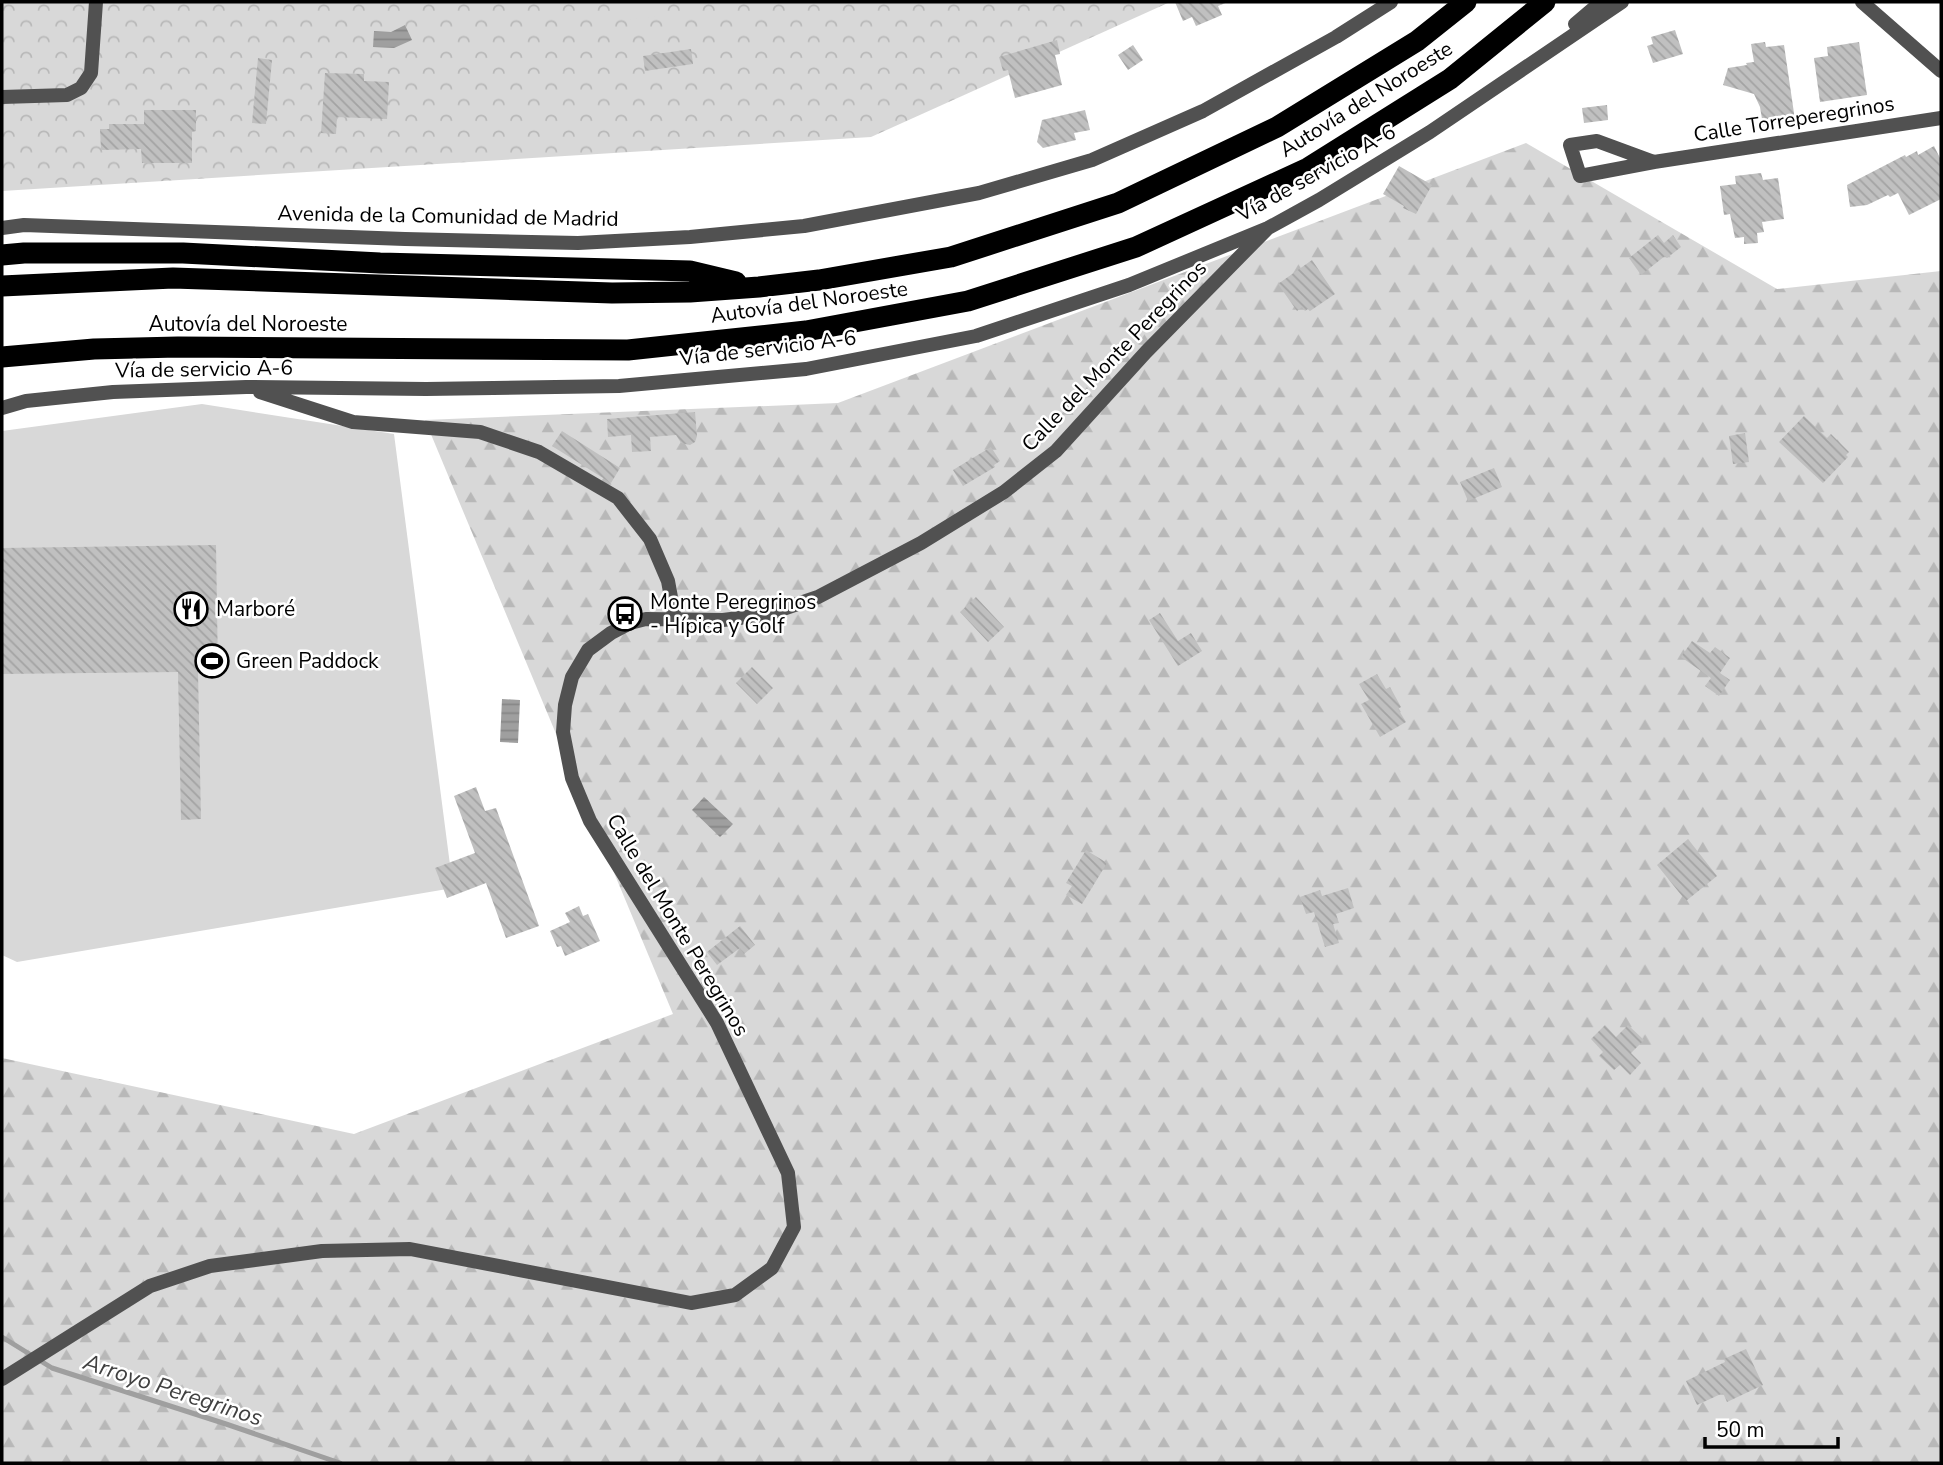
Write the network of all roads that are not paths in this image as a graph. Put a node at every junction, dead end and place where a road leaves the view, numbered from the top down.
1 (96, 2) edge
2 (1391, 2) edge
3 (1466, 2) edge
4 (1545, 2) edge
5 (1601, 2) edge
6 (1622, 2) edge
7 (1862, 2) edge
8 (1941, 71) edge
9 (1518, 73) junction
10 (2, 97) edge
11 (1941, 118) edge
12 (1654, 162) junction
13 (2, 228) edge
14 (1268, 228) junction
15 (2, 255) edge
16 (2, 286) edge
17 (759, 287) junction
18 (2, 357) edge
19 (246, 387) junction
20 (2, 408) edge
21 (675, 620) junction
22 (2, 1379) edge

1 - 10 street
2 - 13 street, Avenida de la Comunidad de Madrid
3 - 17 highway, Autovía del Noroeste
4 - 18 highway, Autovía del Noroeste
5 - 9 street
6 - 9 street
7 - 8 street
9 - 14 street, Vía de servicio A-6
11 - 12 street, Calle Torreperegrinos
12 - 12 street, Calle Torreperegrinos
14 - 19 street, Vía de servicio A-6
14 - 21 street, Calle del Monte Peregrinos
15 - 17 highway
16 - 17 highway, Autovía del Noroeste
19 - 20 street, Vía de servicio A-6
19 - 21 street
21 - 22 street, Calle del Monte Peregrinos

